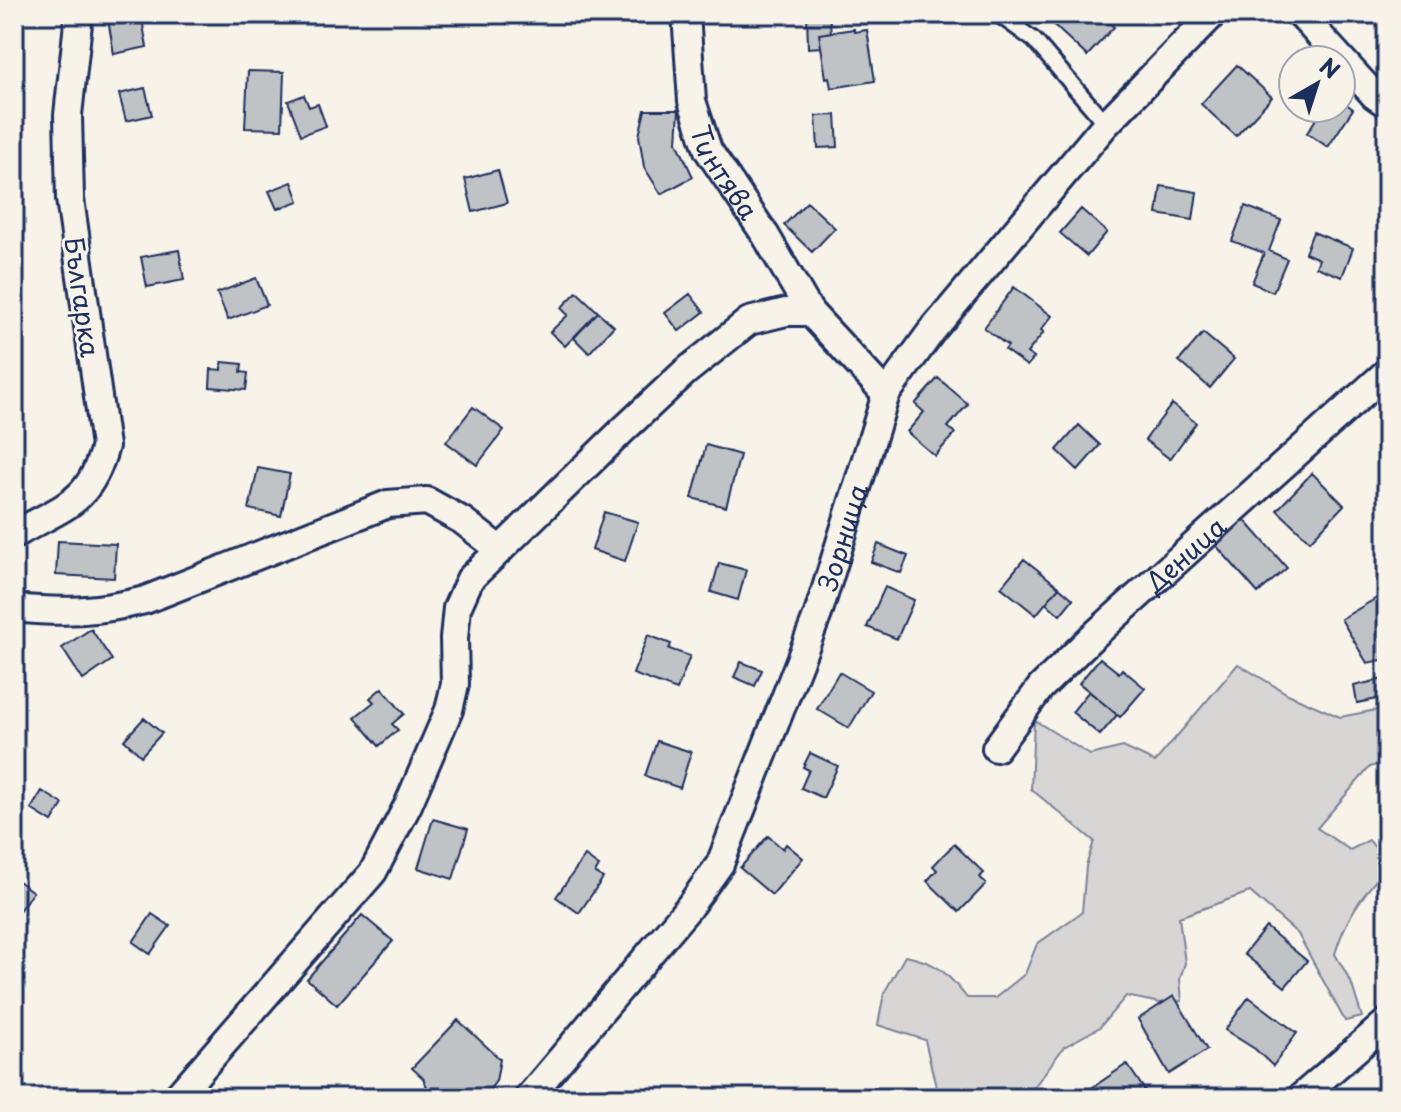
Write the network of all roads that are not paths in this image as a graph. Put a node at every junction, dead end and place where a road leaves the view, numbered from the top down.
1 (79, 14) edge
2 (686, 14) edge
3 (998, 14) edge
4 (1213, 14) edge
5 (1300, 14) edge
6 (1387, 104) edge
7 (1106, 124) junction
8 (810, 312) junction
9 (1387, 372) edge
10 (886, 394) junction
11 (14, 535) edge
12 (500, 550) junction
13 (14, 608) edge
14 (996, 748) dead end
15 (1387, 1022) edge
16 (176, 1098) edge
17 (528, 1098) edge
18 (1300, 1098) edge

1 - 11 street, Българка
2 - 8 street, Тинтява
3 - 7 lane
4 - 7 street, Зорница
5 - 6 street
7 - 10 street, Зорница
8 - 10 street, Тинтява
8 - 12 street
9 - 14 street, Деница
10 - 17 street, Зорница
12 - 13 street
12 - 16 street
15 - 18 street

